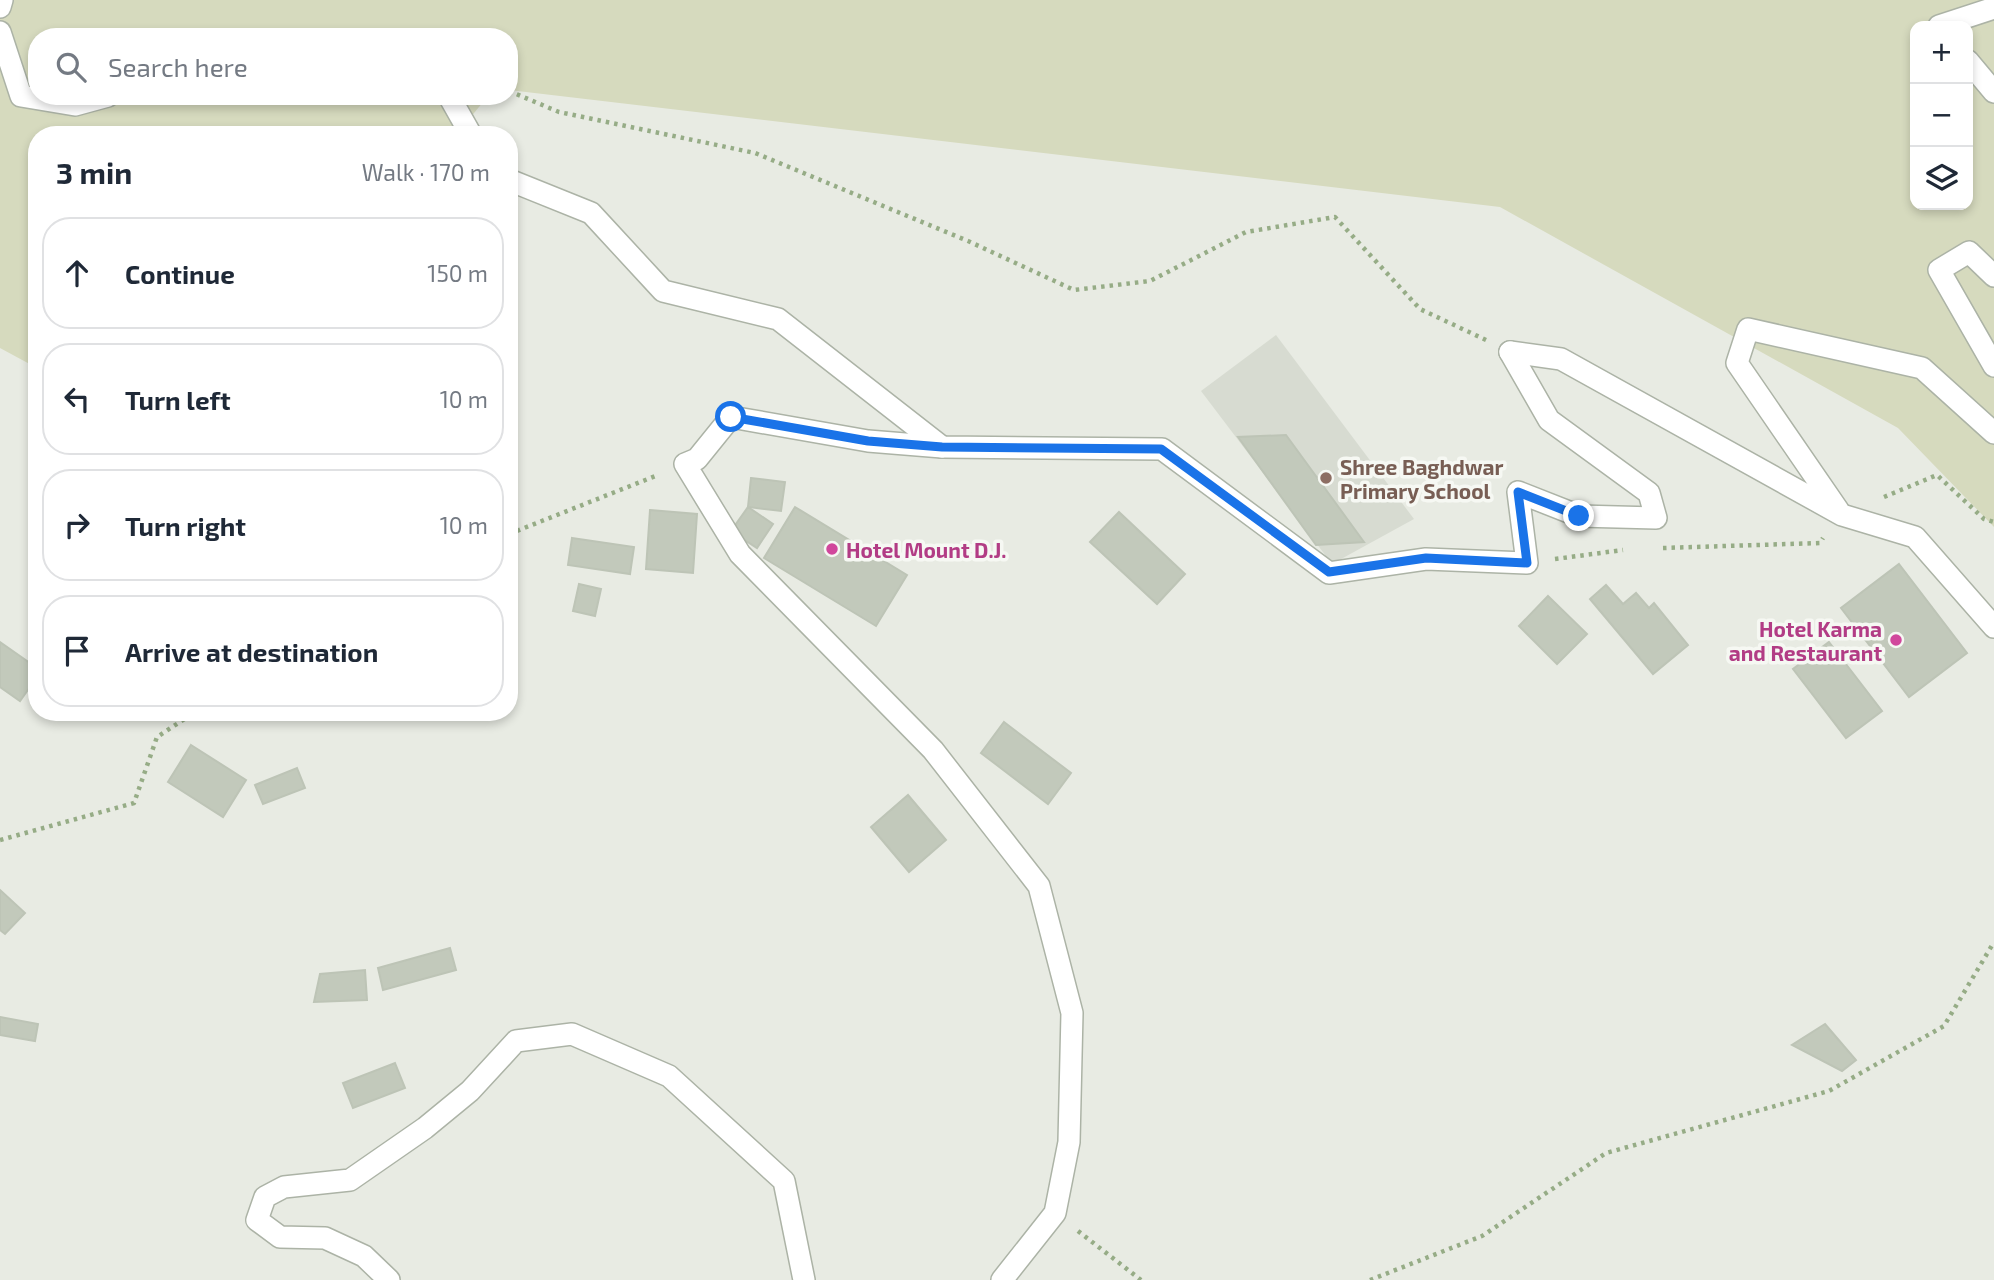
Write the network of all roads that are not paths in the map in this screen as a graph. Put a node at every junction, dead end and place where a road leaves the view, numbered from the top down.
1 (2, 0) edge
2 (0, 7) edge
3 (1994, 8) edge
4 (1954, 21) edge
5 (0, 32) edge
6 (1973, 67) edge
7 (1994, 92) edge
8 (28, 97) edge
9 (454, 105) edge
10 (466, 126) edge
11 (518, 184) edge
12 (1994, 276) edge
13 (1994, 366) edge
14 (1994, 433) edge
15 (942, 447) junction
16 (1842, 515) junction
17 (1994, 627) edge
18 (389, 1280) edge
19 (804, 1280) edge
20 (1002, 1280) edge

1 - 2 street
3 - 4 street
5 - 8 street
6 - 7 street
9 - 10 street
11 - 15 street
12 - 13 street
14 - 16 street
15 - 16 street
15 - 20 street
16 - 17 street
18 - 19 street

